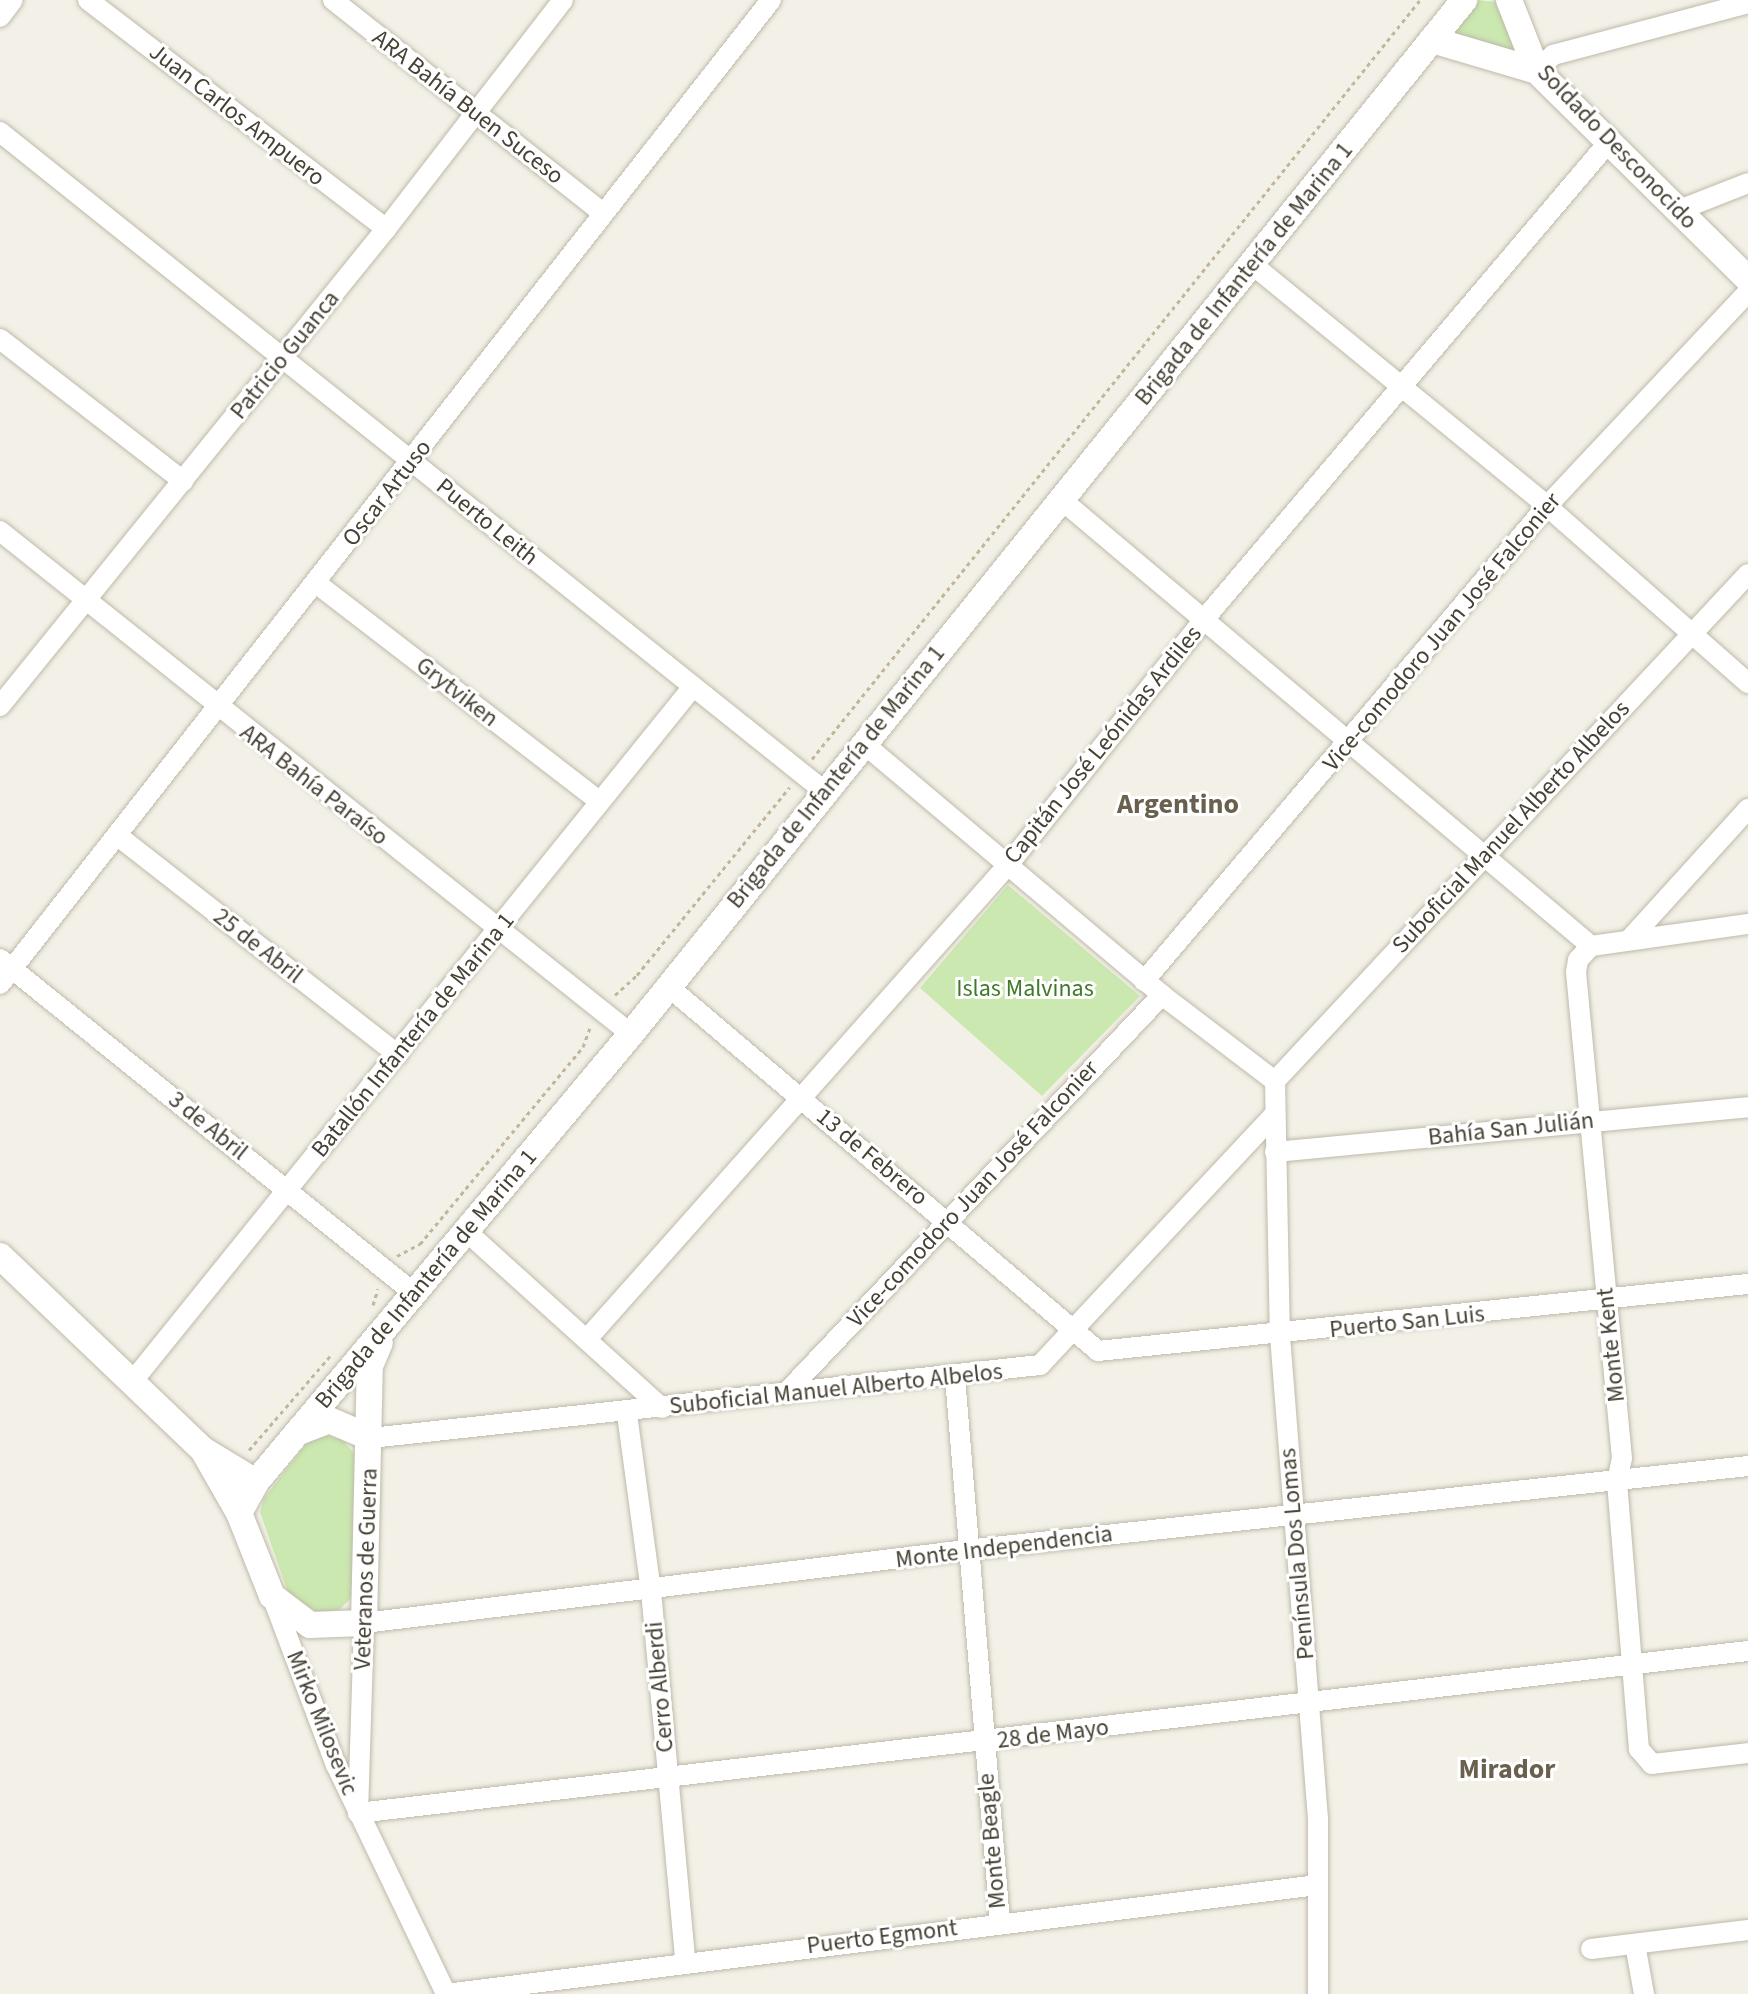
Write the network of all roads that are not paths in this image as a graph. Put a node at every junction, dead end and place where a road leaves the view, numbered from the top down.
1 (13, 0) edge
2 (88, 0) edge
3 (333, 0) edge
4 (563, 0) edge
5 (771, 0) edge
6 (1464, 0) edge
7 (1509, 0) edge
8 (1748, 3) edge
9 (0, 17) edge
10 (1432, 40) junction
11 (1537, 71) junction
12 (476, 113) junction
13 (0, 132) edge
14 (1608, 143) junction
15 (1748, 183) edge
16 (1677, 211) junction
17 (603, 213) junction
18 (386, 229) junction
19 (1253, 265) junction
20 (1748, 279) edge
21 (1748, 292) edge
22 (0, 339) edge
23 (285, 355) junction
24 (1403, 389) junction
25 (412, 461) junction
26 (183, 481) junction
27 (1063, 501) junction
28 (1547, 506) junction
29 (0, 531) edge
30 (1748, 574) edge
31 (316, 583) junction
32 (86, 602) junction
33 (1206, 617) junction
34 (1690, 632) junction
35 (1748, 683) edge
36 (692, 688) junction
37 (0, 706) edge
38 (218, 709) junction
39 (863, 743) junction
40 (1349, 743) junction
41 (824, 791) junction
42 (599, 801) junction
43 (1748, 809) edge
44 (118, 836) junction
45 (1488, 854) junction
46 (1008, 865) junction
47 (1748, 924) edge
48 (499, 930) junction
49 (1630, 939) junction
50 (1591, 946) junction
51 (4, 970) edge
52 (1144, 981) junction
53 (669, 987) junction
54 (1162, 995) junction
55 (631, 1034) junction
56 (398, 1055) junction
57 (1275, 1081) junction
58 (803, 1099) junction
59 (1748, 1107) edge
60 (1275, 1114) junction
61 (1590, 1120) junction
62 (1275, 1152) junction
63 (287, 1191) junction
64 (948, 1221) junction
65 (466, 1231) junction
66 (0, 1256) edge
67 (1748, 1284) edge
68 (415, 1294) junction
69 (1607, 1300) junction
70 (386, 1328) junction
71 (1071, 1333) junction
72 (1280, 1336) junction
73 (587, 1339) junction
74 (955, 1377) junction
75 (132, 1382) junction
76 (785, 1394) junction
77 (662, 1408) junction
78 (627, 1414) junction
79 (297, 1434) junction
80 (371, 1438) junction
81 (203, 1450) junction
82 (1748, 1466) edge
83 (256, 1482) junction
84 (1617, 1482) junction
85 (239, 1513) junction
86 (1292, 1513) junction
87 (966, 1550) junction
88 (651, 1591) junction
89 (272, 1596) junction
90 (364, 1623) junction
91 (1748, 1651) edge
92 (1632, 1665) junction
93 (1310, 1703) junction
94 (983, 1743) junction
95 (1748, 1753) edge
96 (667, 1774) junction
97 (358, 1813) junction
98 (1317, 1885) junction
99 (1000, 1922) junction
100 (1748, 1930) edge
101 (1635, 1944) junction
102 (1591, 1949) dead end
103 (685, 1961) junction
104 (446, 1994) edge
105 (1318, 1994) edge
106 (1644, 1994) edge

1 - 9 street
2 - 18 street, Juan Carlos Ampuero
3 - 12 street, ARA Bahía Buen Suceso
4 - 12 street, Patricio Guanca
5 - 17 street, Oscar Artuso
6 - 10 street, Brigada de Infantería de Marina 1
7 - 11 street, Soldado Desconocido
8 - 11 street
10 - 11 street
10 - 19 street, Brigada de Infantería de Marina 1
11 - 14 street, Soldado Desconocido
12 - 17 street, ARA Bahía Buen Suceso
12 - 18 street, Patricio Guanca
13 - 23 street, Puerto Leith
14 - 16 street, Soldado Desconocido
14 - 24 street, Capitán José Leónidas Ardiles
15 - 16 street
16 - 20 street, Soldado Desconocido
17 - 25 street, Oscar Artuso
18 - 23 street, Patricio Guanca
19 - 24 street
19 - 27 street, Brigada de Infantería de Marina 1
21 - 28 street, Vice-comodoro Juan José Falconier
22 - 26 street
23 - 25 street, Puerto Leith
23 - 26 street, Patricio Guanca
24 - 28 street
24 - 33 street, Capitán José Leónidas Ardiles
25 - 31 street, Oscar Artuso
25 - 36 street, Puerto Leith
26 - 32 street, Patricio Guanca
27 - 33 street
27 - 39 street, Brigada de Infantería de Marina 1
28 - 34 street
28 - 40 street, Vice-comodoro Juan José Falconier
29 - 32 street, ARA Bahía Paraíso
30 - 34 street, Suboficial Manuel Alberto Albelos
31 - 38 street, Oscar Artuso
31 - 42 street, Grytviken
32 - 37 street, Patricio Guanca
32 - 38 street, ARA Bahía Paraíso
33 - 40 street
33 - 46 street, Capitán José Leónidas Ardiles
34 - 35 street
34 - 45 street, Suboficial Manuel Alberto Albelos
36 - 41 street, Puerto Leith
36 - 42 street, Batallón Infantería de Marina 1
38 - 44 street, Oscar Artuso
38 - 48 street, ARA Bahía Paraíso
39 - 41 street, Brigada de Infantería de Marina 1
39 - 46 street
40 - 45 street
40 - 52 street, Vice-comodoro Juan José Falconier
41 - 53 street, Brigada de Infantería de Marina 1
42 - 48 street, Batallón Infantería de Marina 1
43 - 49 street
44 - 51 street, Oscar Artuso
44 - 56 street, 25 de Abril
45 - 50 street
45 - 57 street, Suboficial Manuel Alberto Albelos
46 - 52 street
46 - 58 street, Capitán José Leónidas Ardiles
47 - 49 street
48 - 55 street, ARA Bahía Paraíso
48 - 56 street, Batallón Infantería de Marina 1
49 - 50 street
50 - 61 street, Monte Kent
51 - 63 street, 3 de Abril
52 - 54 street
53 - 55 street, Brigada de Infantería de Marina 1
53 - 58 street, 13 de Febrero
54 - 57 street
54 - 64 street, Vice-comodoro Juan José Falconier
55 - 65 street, Brigada de Infantería de Marina 1
56 - 63 street, Batallón Infantería de Marina 1
57 - 60 street, Península Dos Lomas
58 - 64 street, 13 de Febrero
58 - 73 street, Capitán José Leónidas Ardiles
59 - 61 street, Bahía San Julián
60 - 62 street, Península Dos Lomas
60 - 71 street, Suboficial Manuel Alberto Albelos
61 - 62 street, Bahía San Julián
61 - 69 street, Monte Kent
62 - 72 street, Península Dos Lomas
63 - 68 street, 3 de Abril
63 - 75 street, Batallón Infantería de Marina 1
64 - 71 street, 13 de Febrero
64 - 76 street, Vice-comodoro Juan José Falconier
65 - 68 street, Brigada de Infantería de Marina 1
65 - 73 street
66 - 75 street, Mirko Milosevic
67 - 69 street, Puerto San Luis
68 - 70 street, Brigada de Infantería de Marina 1
69 - 72 street, Puerto San Luis
69 - 84 street, Monte Kent
70 - 79 street, Brigada de Infantería de Marina 1
70 - 80 street, Veteranos de Guerra
71 - 72 street, Puerto San Luis
71 - 74 street, Suboficial Manuel Alberto Albelos
72 - 86 street, Península Dos Lomas
73 - 77 street
74 - 76 street, Suboficial Manuel Alberto Albelos
74 - 87 street, Monte Beagle
75 - 81 street, Mirko Milosevic
76 - 77 street, Suboficial Manuel Alberto Albelos
77 - 78 street, Suboficial Manuel Alberto Albelos
78 - 80 street, Suboficial Manuel Alberto Albelos
78 - 88 street, Cerro Alberdi
79 - 80 street, Suboficial Manuel Alberto Albelos
79 - 83 street, Brigada de Infantería de Marina 1
80 - 90 street, Veteranos de Guerra
81 - 83 street, Mirko Milosevic
81 - 85 street, Mirko Milosevic
82 - 84 street, Monte Independencia
83 - 85 street, Brigada de Infantería de Marina 1
84 - 86 street, Monte Independencia
84 - 92 street, Monte Kent
85 - 89 street, Mirko Milosevic
86 - 87 street, Monte Independencia
86 - 93 street, Península Dos Lomas
87 - 88 street, Monte Independencia
87 - 94 street, Monte Beagle
88 - 90 street, Monte Independencia
88 - 96 street, Cerro Alberdi
89 - 90 street, Monte Independencia
89 - 97 street, Mirko Milosevic
90 - 97 street, Veteranos de Guerra
91 - 92 street, 28 de Mayo
92 - 93 street, 28 de Mayo
92 - 95 street, Monte Kent
93 - 94 street, 28 de Mayo
93 - 98 street, Península Dos Lomas
94 - 96 street, 28 de Mayo
94 - 99 street, Monte Beagle
96 - 97 street, 28 de Mayo
96 - 103 street, Cerro Alberdi
97 - 104 street, Mirko Milosevic
98 - 99 street, Puerto Egmont
98 - 105 street, Península Dos Lomas
99 - 103 street, Puerto Egmont
100 - 101 street
101 - 102 street
101 - 106 street
103 - 104 street, Puerto Egmont

